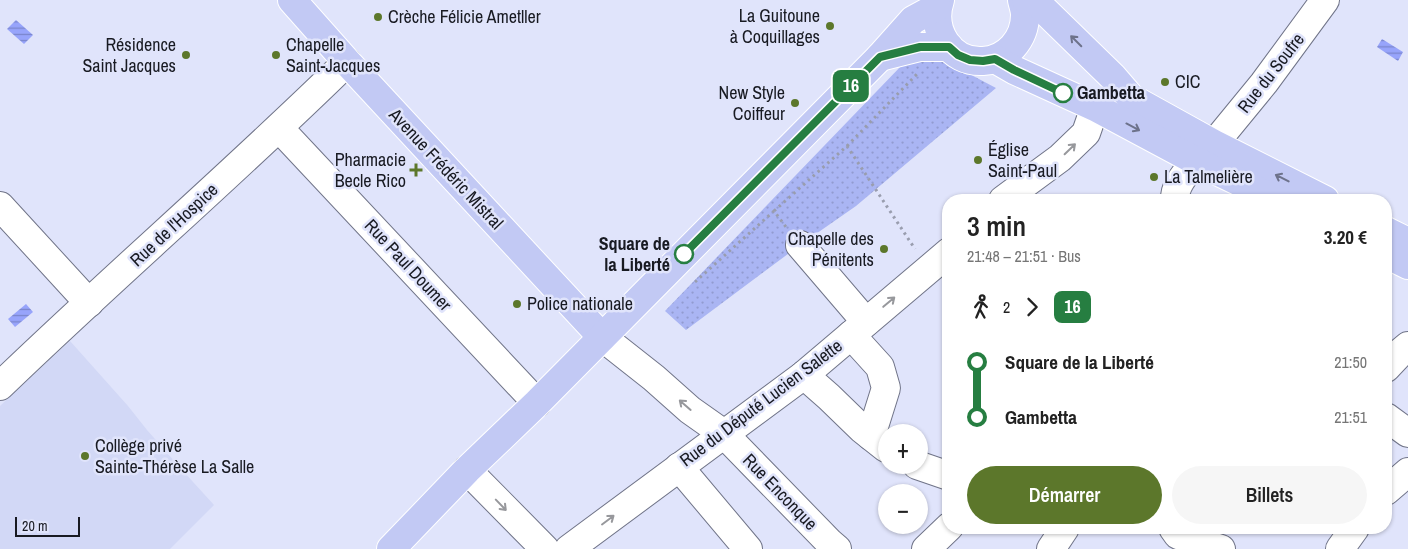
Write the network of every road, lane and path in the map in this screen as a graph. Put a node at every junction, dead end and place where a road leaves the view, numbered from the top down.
1 (292, 0) edge
2 (1024, 0) edge
3 (1325, 0) edge
4 (938, 3) edge
5 (949, 47) junction
6 (880, 57) junction
7 (995, 59) junction
8 (347, 62) junction
9 (1103, 69) junction
10 (920, 72) dead end
11 (1095, 107) junction
12 (279, 128) junction
13 (847, 146) junction
14 (1205, 152) junction
15 (1012, 194) edge
16 (1175, 194) edge
17 (1268, 194) edge
18 (1310, 194) edge
19 (0, 206) edge
20 (774, 211) junction
21 (1392, 234) edge
22 (1408, 242) edge
23 (800, 245) joint
24 (1392, 257) edge
25 (939, 260) edge
26 (1408, 266) edge
27 (695, 282) dead end
28 (89, 303) junction
29 (858, 328) junction
30 (602, 337) junction
31 (1408, 346) edge
32 (1392, 362) edge
33 (804, 374) junction
34 (0, 386) edge
35 (537, 403) junction
36 (1392, 421) edge
37 (881, 424) edge
38 (1408, 433) edge
39 (724, 434) junction
40 (878, 441) edge
41 (679, 466) junction
42 (928, 469) edge
43 (467, 470) junction
44 (1408, 472) edge
45 (942, 474) edge
46 (1392, 486) edge
47 (942, 534) edge
48 (1221, 534) edge
49 (1351, 534) edge
50 (1172, 537) edge
51 (391, 549) edge
52 (544, 549) edge
53 (569, 549) edge
54 (748, 549) edge
55 (837, 549) edge
56 (926, 549) edge
57 (1221, 549) edge
58 (1340, 549) edge

1 - 8 main road, Avenue Frédéric Mistral
2 - 7 main road
9 -> 2 main road
3 - 14 street, Rue du Soufre
4 - 5 main road
4 - 6 main road
5 - 6 main road
5 - 7 main road
6 - 30 main road
7 - 11 main road
8 - 12 street, Rue de l'Hospice
8 - 30 main road, Avenue Frédéric Mistral
9 - 11 main road
9 - 14 main road
10 - 13 path
11 -> 14 main road
15 -> 11 street
12 - 28 street, Rue de l'Hospice
12 - 35 street, Rue Paul Doumer
13 - 20 path
13 - 25 path
14 - 16 street, Rue du Soufre
14 - 17 main road
18 -> 14 main road
19 - 28 street
20 - 23 path
20 - 27 path
21 - 22 main road
23 - 29 street
24 - 26 main road
29 -> 25 street, Rue du Député Lucien Salette
28 - 34 street, Rue de l'Hospice
29 - 33 street, Rue du Député Lucien Salette
29 - 37 street
30 - 35 main road
39 -> 30 street, Rue Enconque
31 - 32 street
33 - 39 street, Rue du Député Lucien Salette
33 - 40 street
35 - 43 main road
36 - 38 street
39 - 41 street, Rue du Député Lucien Salette
39 - 55 street, Rue Enconque
53 -> 41 street, Rue du Député Lucien Salette
41 - 54 street
42 - 45 street
43 - 51 main road
43 -> 52 street
44 - 46 street
47 - 56 street
48 - 57 street
49 - 58 street
50 - 57 street

